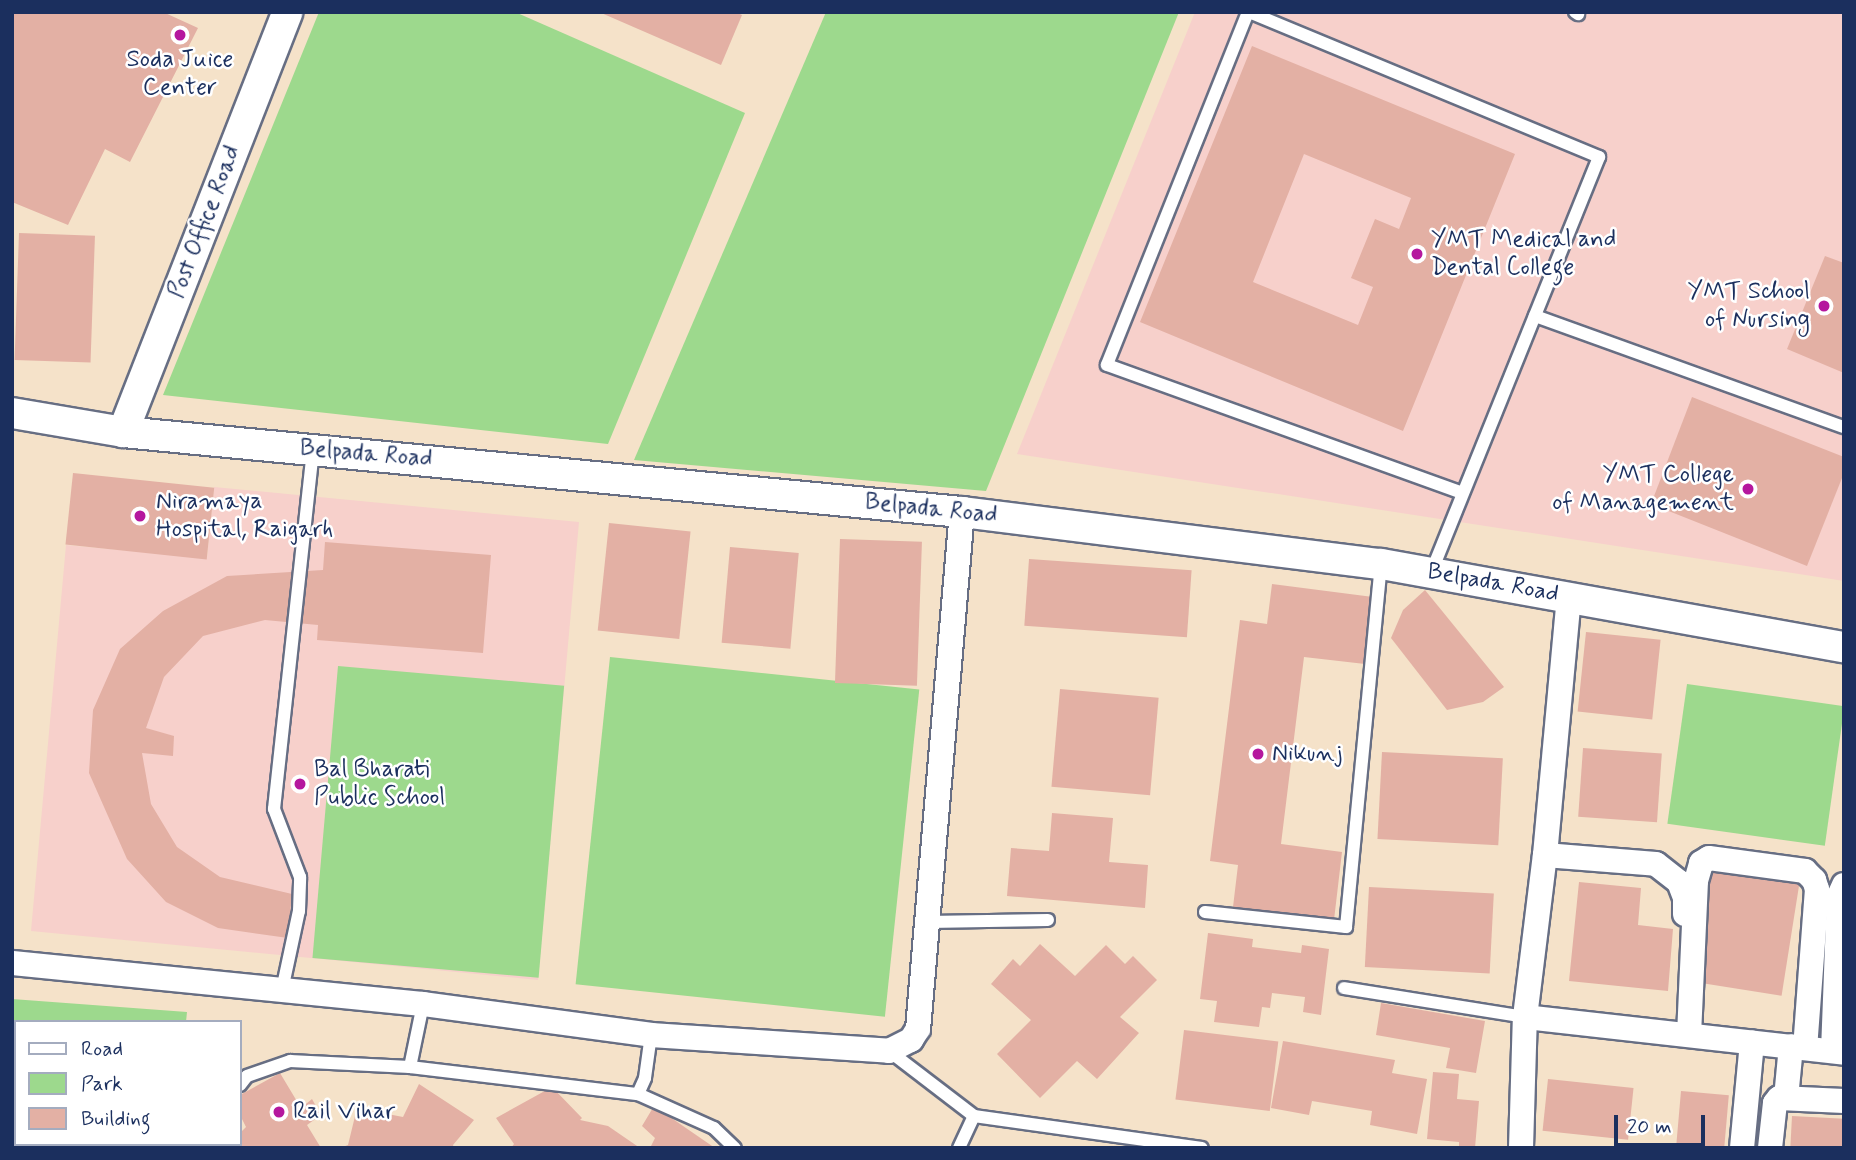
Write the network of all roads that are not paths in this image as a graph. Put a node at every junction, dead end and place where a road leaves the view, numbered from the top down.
1 (288, 12) edge
2 (1248, 12) edge
3 (1535, 316) junction
4 (12, 413) edge
5 (1844, 427) edge
6 (123, 432) junction
7 (313, 449) junction
8 (1462, 493) junction
9 (962, 512) junction
10 (1381, 564) junction
11 (1430, 572) junction
12 (1569, 597) junction
13 (1844, 647) edge
14 (1545, 855) junction
15 (1844, 885) edge
16 (1205, 912) dead end
17 (1048, 920) dead end
18 (928, 922) junction
19 (12, 963) edge
20 (1344, 988) dead end
21 (282, 990) junction
22 (423, 1004) junction
23 (1525, 1017) junction
24 (1684, 1034) junction
25 (651, 1035) junction
26 (1752, 1042) junction
27 (1798, 1047) junction
28 (888, 1051) junction
29 (1838, 1052) edge
30 (410, 1067) junction
31 (242, 1082) edge
32 (638, 1094) junction
33 (1786, 1098) junction
34 (1844, 1101) edge
35 (974, 1116) junction
36 (735, 1148) edge
37 (958, 1148) edge
38 (1202, 1148) edge
39 (1521, 1148) edge
40 (1742, 1148) edge
41 (1770, 1148) edge

1 - 6 street, Post Office Road
2 - 3 lane
2 - 8 lane
3 - 5 lane
3 - 8 lane
4 - 6 street, Belpada Road
6 - 7 street, Belpada Road
7 - 9 street, Belpada Road
7 - 21 lane
8 - 11 lane
9 - 10 street, Belpada Road
9 - 18 street
10 - 11 street, Belpada Road
10 - 16 lane
11 - 12 street, Belpada Road
12 - 13 street, Belpada Road
12 - 14 street
14 - 23 street
14 - 24 street
15 - 29 street
17 - 18 lane
18 - 28 street
19 - 21 street
20 - 23 lane
21 - 22 street
22 - 25 street
22 - 30 lane
23 - 24 street
23 - 39 street
24 - 26 street
24 - 27 street
25 - 28 street
25 - 32 lane
26 - 27 street
26 - 40 street
27 - 29 street
27 - 33 street
28 - 35 lane
30 - 31 lane
30 - 32 lane
32 - 36 lane
33 - 34 street
33 - 41 street
35 - 37 lane
35 - 38 lane

